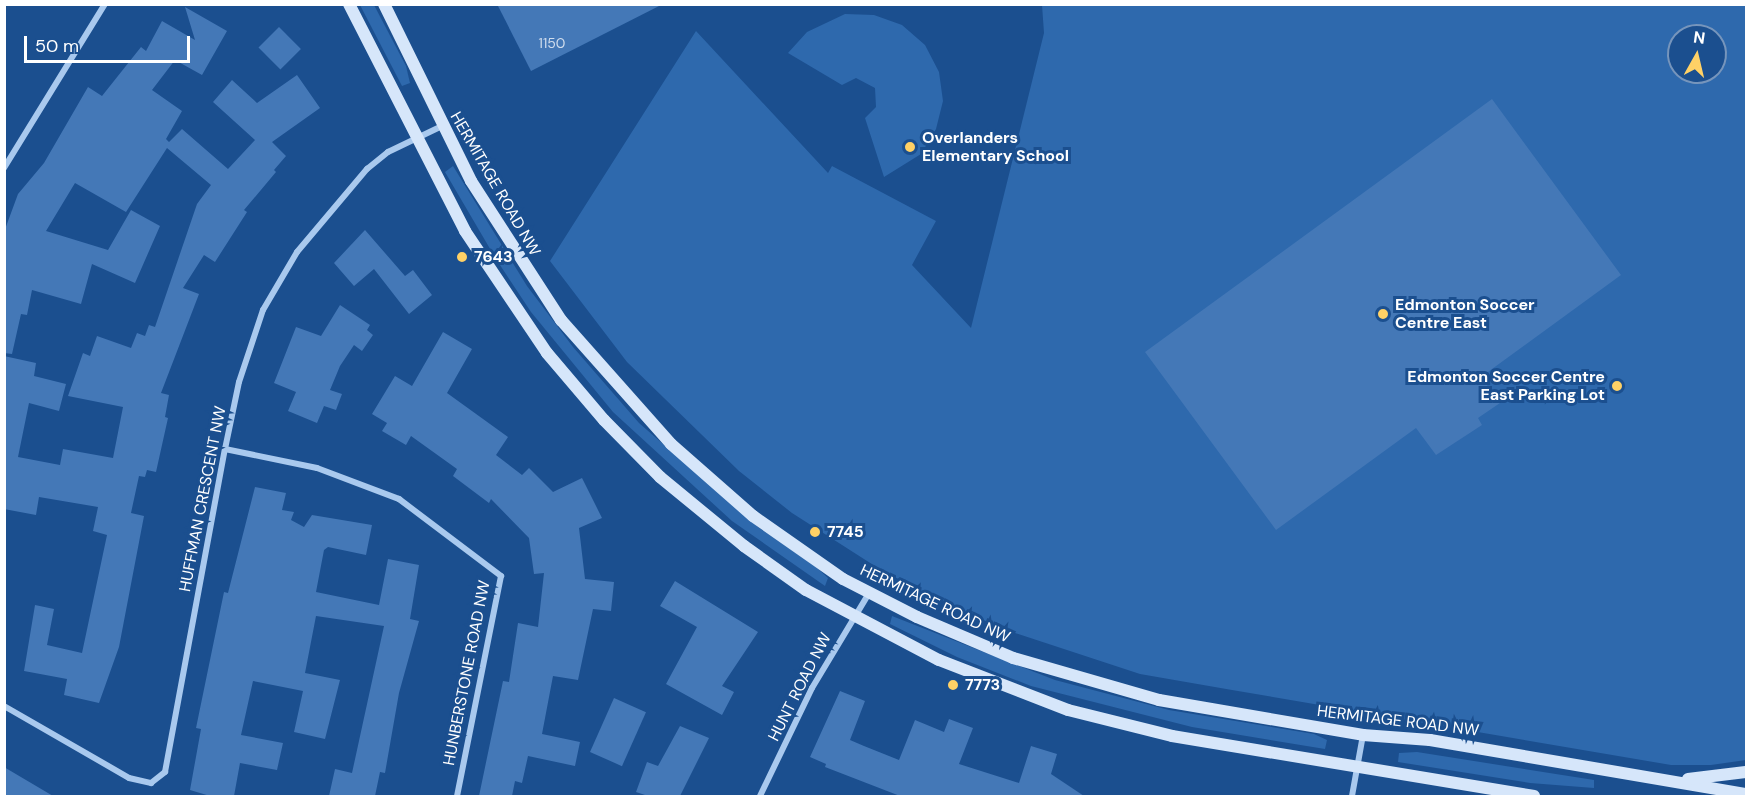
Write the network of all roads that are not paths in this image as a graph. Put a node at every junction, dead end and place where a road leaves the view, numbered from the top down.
1 (105, 4) edge
2 (349, 4) edge
3 (384, 4) edge
4 (442, 126) junction
5 (417, 138) junction
6 (4, 168) edge
7 (225, 449) junction
8 (869, 594) junction
9 (854, 616) junction
10 (4, 706) edge
11 (1363, 735) junction
12 (1357, 768) junction
13 (1746, 772) edge
14 (1671, 780) junction
15 (1746, 794) edge
16 (761, 795) edge
17 (457, 796) edge
18 (770, 796) edge
19 (1352, 796) edge
20 (1534, 796) edge

1 - 6 street
2 - 5 street
3 - 4 street, HERMITAGE ROAD NW
4 - 5 street, HUFFMAN CRESCENT NW
4 - 8 street, HERMITAGE ROAD NW
5 - 7 street, HUFFMAN CRESCENT NW
5 - 9 street
7 - 10 street, HUFFMAN CRESCENT NW
7 - 17 street, HUNBERSTONE ROAD NW
8 - 9 street, HUNT ROAD NW
8 - 11 street, HERMITAGE ROAD NW
9 - 12 street
9 - 16 street, HUNT ROAD NW
11 - 12 street
11 - 14 street, HERMITAGE ROAD NW
12 - 19 street
12 - 20 street
13 - 14 street
14 - 15 street, HERMITAGE ROAD NW
16 - 18 street

